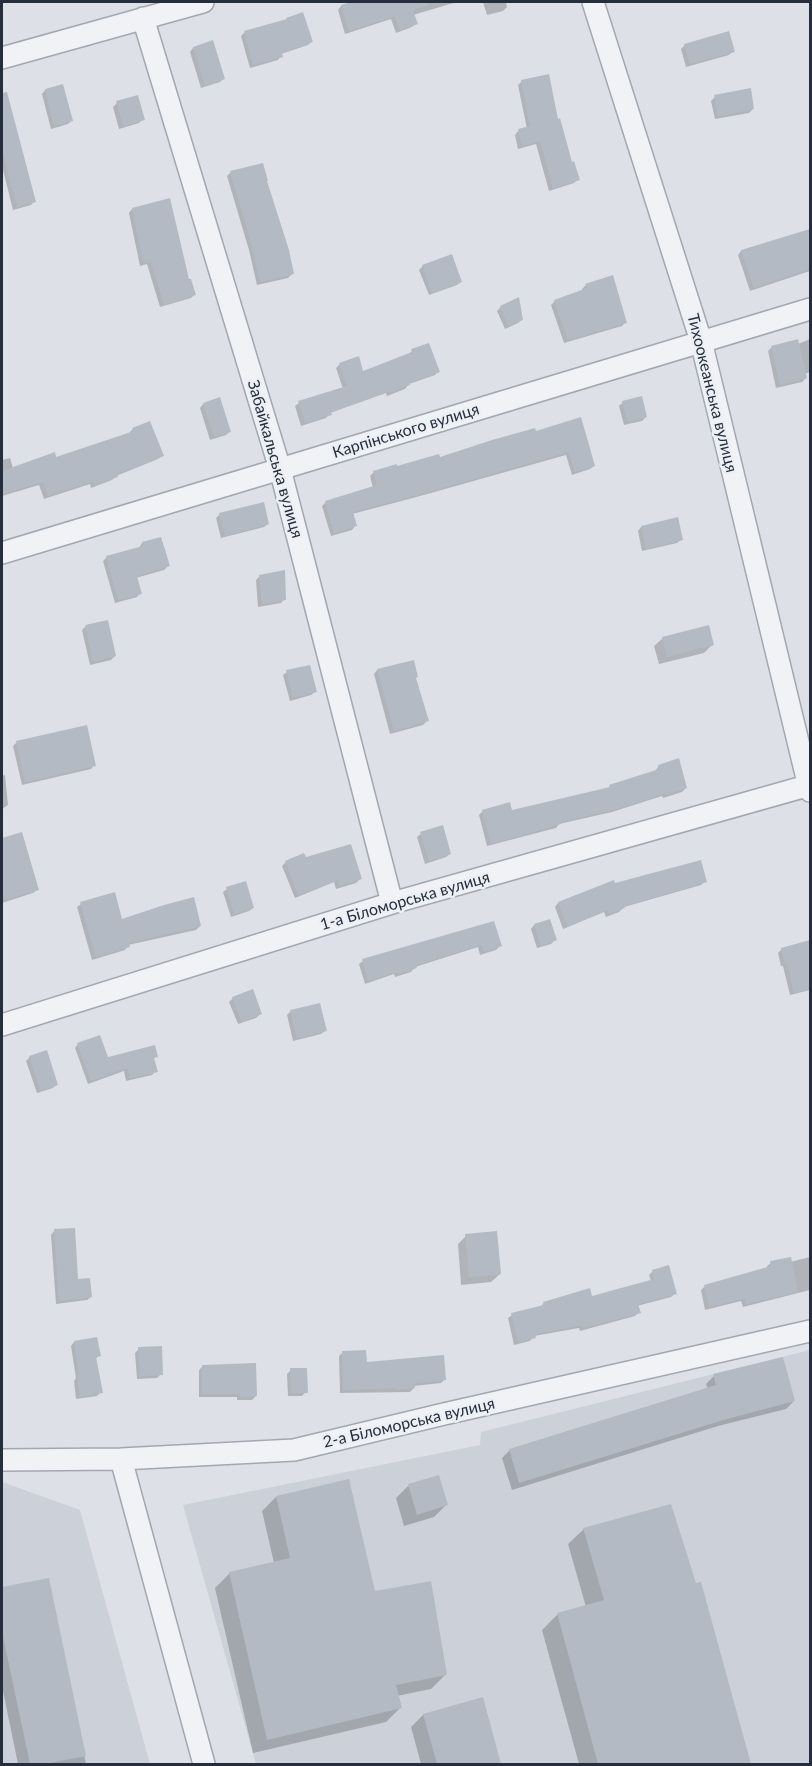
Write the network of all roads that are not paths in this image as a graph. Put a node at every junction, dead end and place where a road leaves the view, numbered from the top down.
1 (203, 2) edge
2 (593, 2) edge
3 (143, 18) junction
4 (2, 58) edge
5 (810, 309) edge
6 (701, 342) junction
7 (280, 469) junction
8 (2, 553) edge
9 (810, 787) edge
10 (392, 903) junction
11 (2, 1024) edge
12 (810, 1331) edge
13 (2, 1460) edge
14 (121, 1460) junction
15 (204, 1764) edge

1 - 3 street
2 - 6 street, Тихоокеанська вулиця
3 - 4 street
3 - 7 street, Забайкальська вулиця
5 - 6 street, Карпінського вулиця
6 - 7 street, Карпінського вулиця
6 - 9 street, Тихоокеанська вулиця
7 - 8 street, Карпінського вулиця
7 - 10 street, Забайкальська вулиця
9 - 10 street, 1-а Біломорська вулиця
10 - 11 street, 1-а Біломорська вулиця
12 - 14 street, 2-а Біломорська вулиця
13 - 14 street, 2-а Біломорська вулиця
14 - 15 street

